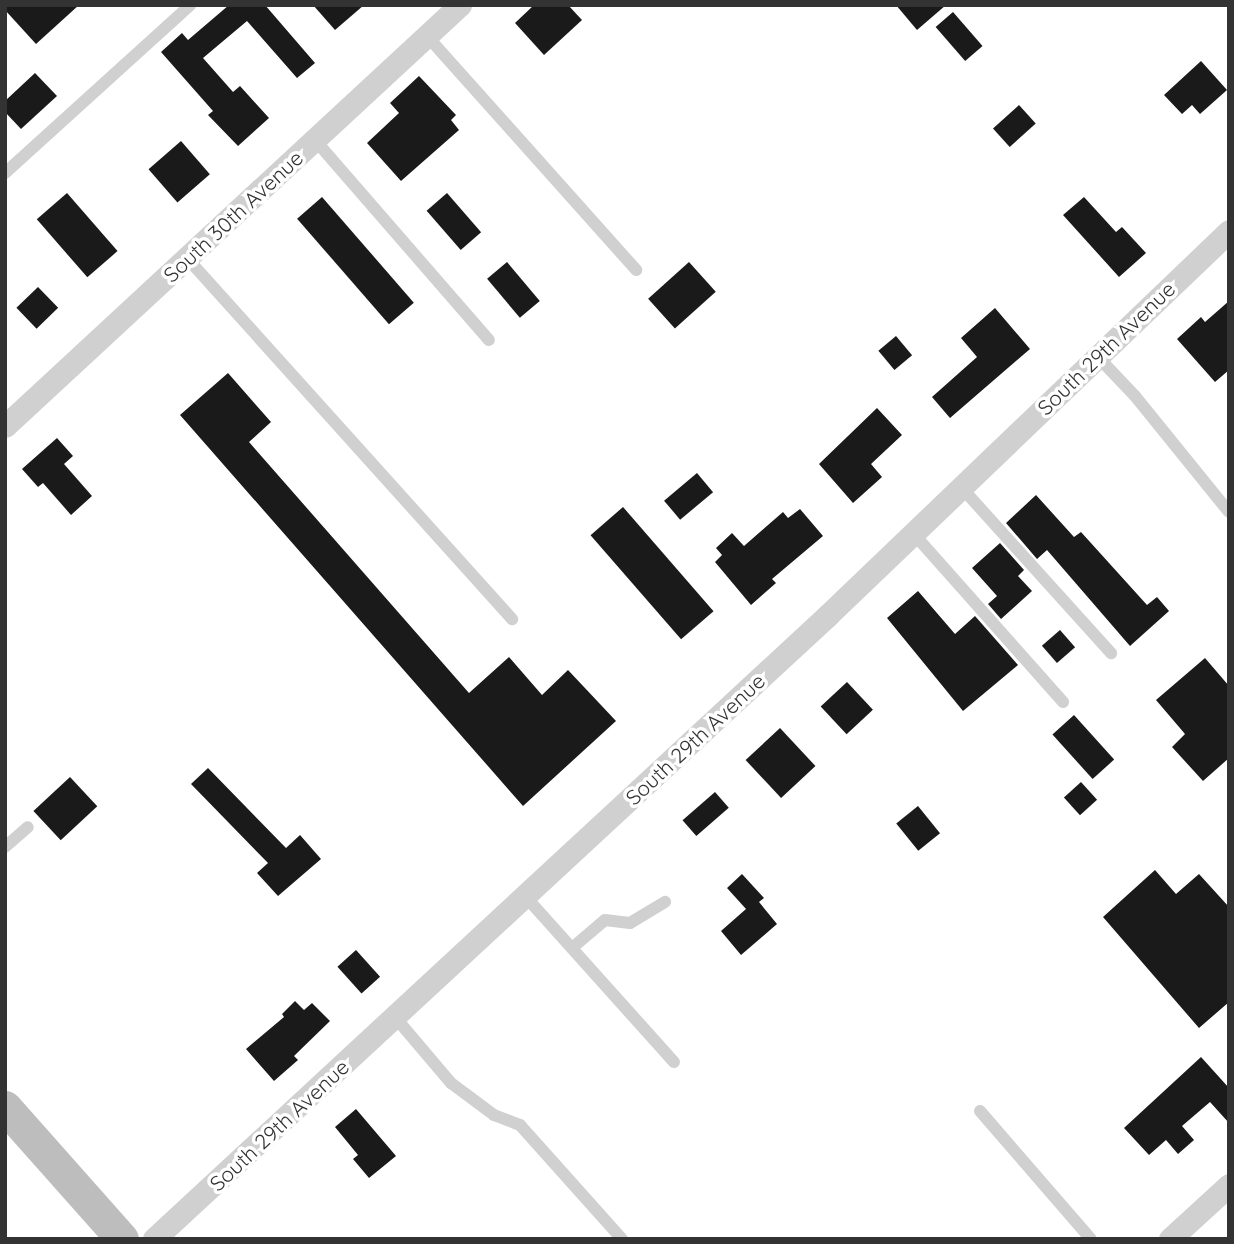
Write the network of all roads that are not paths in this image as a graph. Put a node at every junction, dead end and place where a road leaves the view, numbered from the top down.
1 (190, 5) edge
2 (460, 5) edge
3 (427, 36) junction
4 (315, 140) junction
5 (5, 173) edge
6 (1229, 231) edge
7 (187, 258) junction
8 (636, 270) dead end
9 (489, 340) dead end
10 (1097, 356) junction
11 (5, 426) edge
12 (961, 487) junction
13 (1229, 512) edge
14 (913, 533) junction
15 (512, 619) dead end
16 (1111, 653) dead end
17 (1062, 702) dead end
18 (28, 827) dead end
19 (5, 847) edge
20 (525, 896) junction
21 (665, 902) dead end
22 (572, 948) junction
23 (395, 1017) junction
24 (674, 1062) dead end
25 (5, 1107) edge
26 (980, 1111) dead end
27 (1229, 1185) edge
28 (122, 1239) edge
29 (154, 1239) edge
30 (622, 1239) edge
31 (1091, 1239) edge
32 (1170, 1239) edge

1 - 5 lane
2 - 3 street, South 30th Avenue
3 - 4 street, South 30th Avenue
3 - 8 lane
4 - 7 street, South 30th Avenue
4 - 9 lane
6 - 10 street, South 29th Avenue
7 - 11 street, South 30th Avenue
7 - 15 lane
10 - 12 street, South 29th Avenue
10 - 13 lane
12 - 14 street, South 29th Avenue
12 - 16 lane
14 - 17 lane
14 - 20 street, South 29th Avenue
18 - 19 lane
20 - 22 lane
20 - 23 street, South 29th Avenue
21 - 22 lane
22 - 24 lane
23 - 29 street, South 29th Avenue
23 - 30 lane
25 - 28 main road
26 - 31 lane
27 - 32 street

